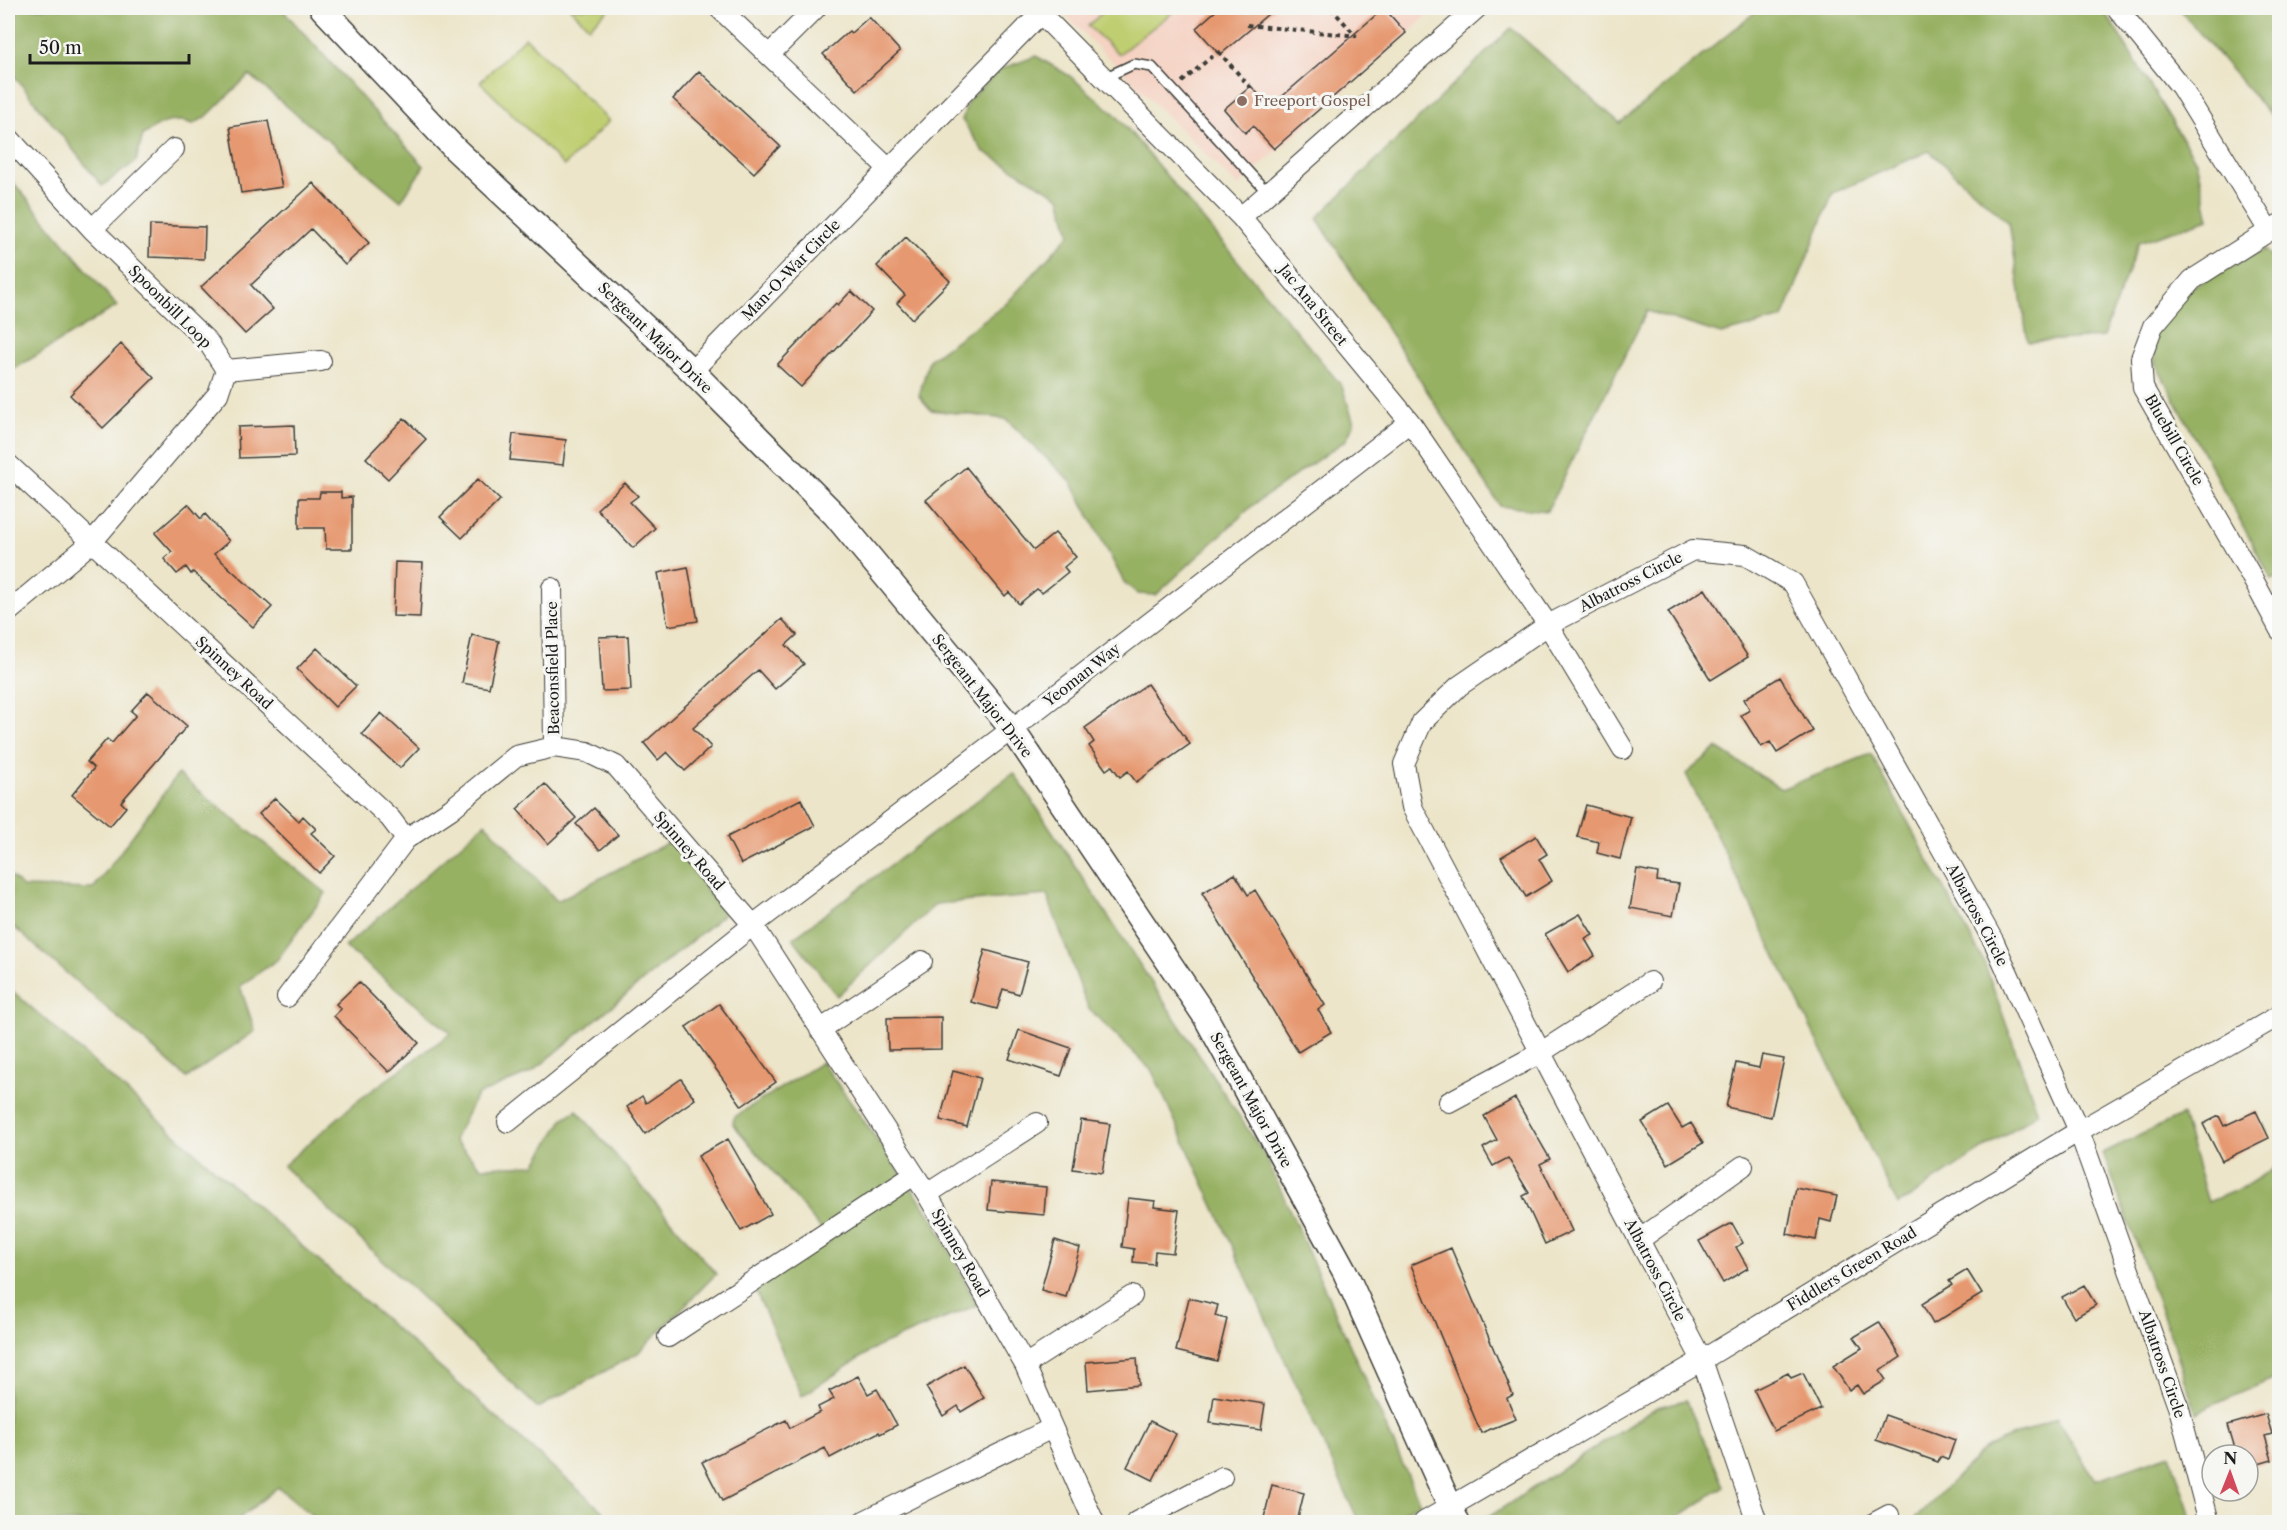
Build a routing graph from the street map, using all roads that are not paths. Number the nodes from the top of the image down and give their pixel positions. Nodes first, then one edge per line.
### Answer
1 (322, 8) edge
2 (719, 8) edge
3 (816, 8) edge
4 (1477, 8) edge
5 (2117, 8) edge
6 (1044, 11) edge
7 (770, 54) junction
8 (1104, 78) junction
9 (8, 137) edge
10 (174, 149) dead end
11 (889, 169) junction
12 (1267, 192) junction
13 (1241, 217) junction
14 (2274, 228) edge
15 (92, 229) junction
16 (321, 362) dead end
17 (226, 370) junction
18 (692, 371) junction
19 (1410, 422) junction
20 (8, 464) edge
21 (92, 542) junction
22 (552, 588) dead end
23 (8, 612) edge
24 (1548, 625) junction
25 (2280, 630) edge
26 (1012, 729) junction
27 (554, 747) junction
28 (1623, 749) dead end
29 (406, 839) junction
30 (753, 925) junction
31 (922, 961) dead end
32 (1650, 982) dead end
33 (287, 997) dead end
34 (2280, 1015) edge
35 (820, 1030) junction
36 (1540, 1053) junction
37 (1449, 1102) dead end
38 (508, 1122) dead end
39 (1037, 1123) dead end
40 (2079, 1131) junction
41 (1743, 1166) dead end
42 (914, 1175) junction
43 (927, 1194) junction
44 (1639, 1240) junction
45 (1132, 1296) dead end
46 (668, 1337) dead end
47 (1702, 1360) junction
48 (1024, 1365) junction
49 (1052, 1428) junction
50 (1222, 1477) dead end
51 (1454, 1514) edge
52 (861, 1522) edge
53 (1094, 1522) edge
54 (1136, 1522) edge
55 (1424, 1522) edge
56 (1757, 1522) edge
57 (2209, 1522) edge

1 - 18 street, Sergeant Major Drive
2 - 7 street
3 - 7 street
4 - 12 street
5 - 14 street
6 - 8 street, Jac Ana Street
6 - 11 street, Man-O-War Circle
7 - 11 street
8 - 12 lane
8 - 13 street, Jac Ana Street
9 - 15 street, Spoonbill Loop
10 - 15 street
11 - 18 street, Man-O-War Circle
12 - 13 street
13 - 19 street, Jac Ana Street
14 - 25 street, Bluebill Circle
15 - 17 street, Spoonbill Loop
16 - 17 street
17 - 21 street
18 - 26 street, Sergeant Major Drive
19 - 24 street, Jac Ana Street
19 - 26 street, Yeoman Way
20 - 21 street, Spinney Road
21 - 23 street
21 - 29 street, Spinney Road
22 - 27 street, Beaconsfield Place
24 - 28 street, Jac Ana Street
24 - 36 street, Albatross Circle
24 - 40 street, Albatross Circle
26 - 30 street, Yeoman Way
26 - 51 street, Sergeant Major Drive
27 - 29 street, Spinney Road
27 - 30 street, Spinney Road
29 - 33 street
30 - 35 street, Spinney Road
30 - 38 street, Yeoman Way
31 - 35 street
32 - 36 street
34 - 40 street, Fiddlers Green Road
35 - 42 street, Spinney Road
36 - 37 street
36 - 44 street, Albatross Circle
39 - 43 street
40 - 47 street, Fiddlers Green Road
40 - 57 street, Albatross Circle
41 - 44 street
42 - 43 street, Spinney Road
42 - 46 street
43 - 48 street, Spinney Road
44 - 47 street, Albatross Circle
45 - 48 street
47 - 51 street, Fiddlers Green Road
47 - 56 street, Albatross Circle
48 - 49 street, Spinney Road
49 - 52 street
49 - 53 street, Spinney Road
50 - 54 street
51 - 55 street, Fiddlers Green Road

